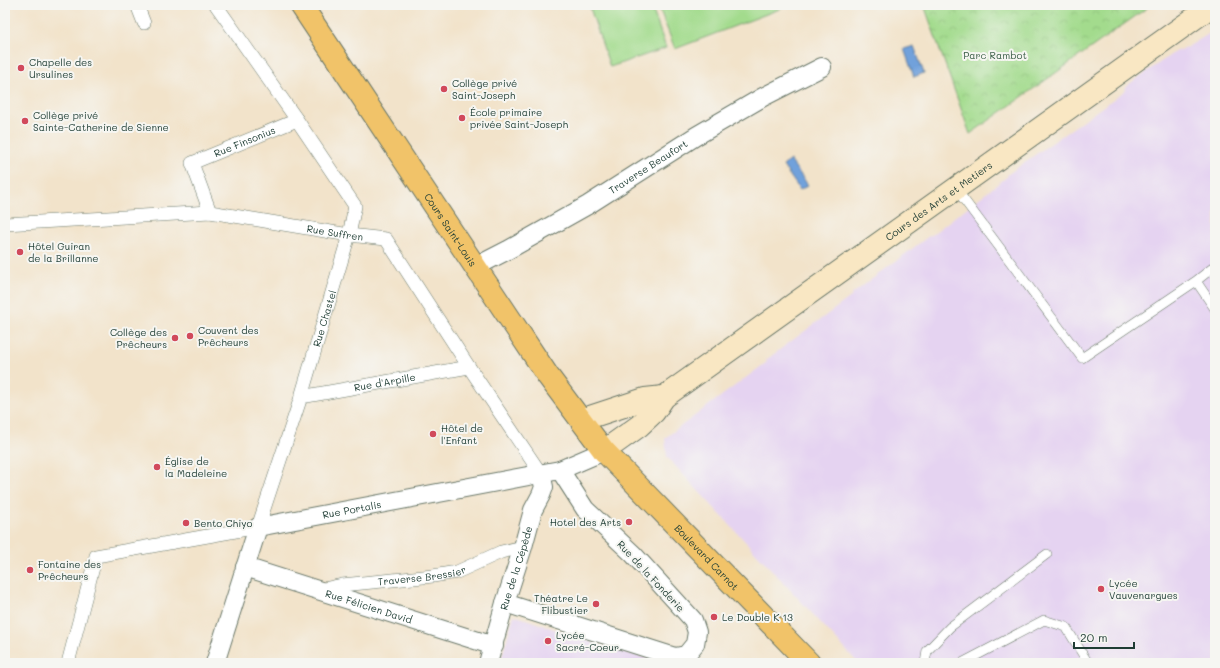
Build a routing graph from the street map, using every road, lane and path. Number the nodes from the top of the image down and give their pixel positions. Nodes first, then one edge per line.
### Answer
1 (137, 5) edge
2 (216, 5) edge
3 (302, 5) edge
4 (1212, 5) edge
5 (144, 23) dead end
6 (822, 67) dead end
7 (297, 120) junction
8 (956, 189) junction
9 (210, 212) junction
10 (5, 224) edge
11 (349, 235) junction
12 (1215, 266) edge
13 (475, 267) junction
14 (1196, 281) junction
15 (1215, 309) edge
16 (469, 367) junction
17 (301, 397) junction
18 (664, 397) junction
19 (581, 420) junction
20 (604, 451) junction
21 (560, 470) junction
22 (541, 474) junction
23 (258, 527) junction
24 (523, 547) junction
25 (1048, 554) dead end
26 (245, 567) junction
27 (318, 590) junction
28 (505, 603) junction
29 (494, 646) junction
30 (68, 663) edge
31 (215, 663) edge
32 (488, 663) edge
33 (808, 663) edge
34 (925, 663) edge
35 (962, 663) edge
36 (1088, 663) edge

1 - 5 street
2 - 7 street, Rue Chastel
3 - 13 main road, Cours Saint-Louis
4 - 8 main road, Cours des Arts et Metiers
6 - 13 street, Traverse Beaufort
7 - 9 street, Rue Finsonius
7 - 11 street, Rue Chastel
8 - 14 lane
8 - 18 main road, Cours des Arts et Metiers
9 - 10 street, Rue Suffren
9 - 11 street, Rue Suffren
11 - 16 street, Rue Suffren
11 - 17 street, Rue Chastel
12 - 14 lane
13 - 19 main road, Cours Saint-Louis
14 - 15 lane
16 - 17 street, Rue d'Arpille
16 - 22 street, Rue Suffren
17 - 23 street, Rue Chastel
18 - 19 main road, Cours des Arts et Metiers
18 - 20 main road, Cours des Arts et Metiers
19 - 20 main road, Cours Saint-Louis
20 - 21 street, Rue Portalis
20 - 33 main road, Boulevard Carnot
21 - 22 street, Rue Portalis
21 - 28 street, Rue de la Fonderie
22 - 23 street, Rue Portalis
22 - 24 street, Rue de la Cépède
23 - 26 street, Rue Chastel
23 - 30 street, Rue Portalis
24 - 27 street, Traverse Bressier
24 - 28 street, Rue de la Cépède
25 - 34 lane
26 - 27 street, Rue Félicien David
26 - 31 street, Rue Chastel
27 - 29 street, Rue Félicien David
28 - 29 street, Rue de la Cépède
29 - 32 street, Rue de la Cépède
35 - 36 lane

